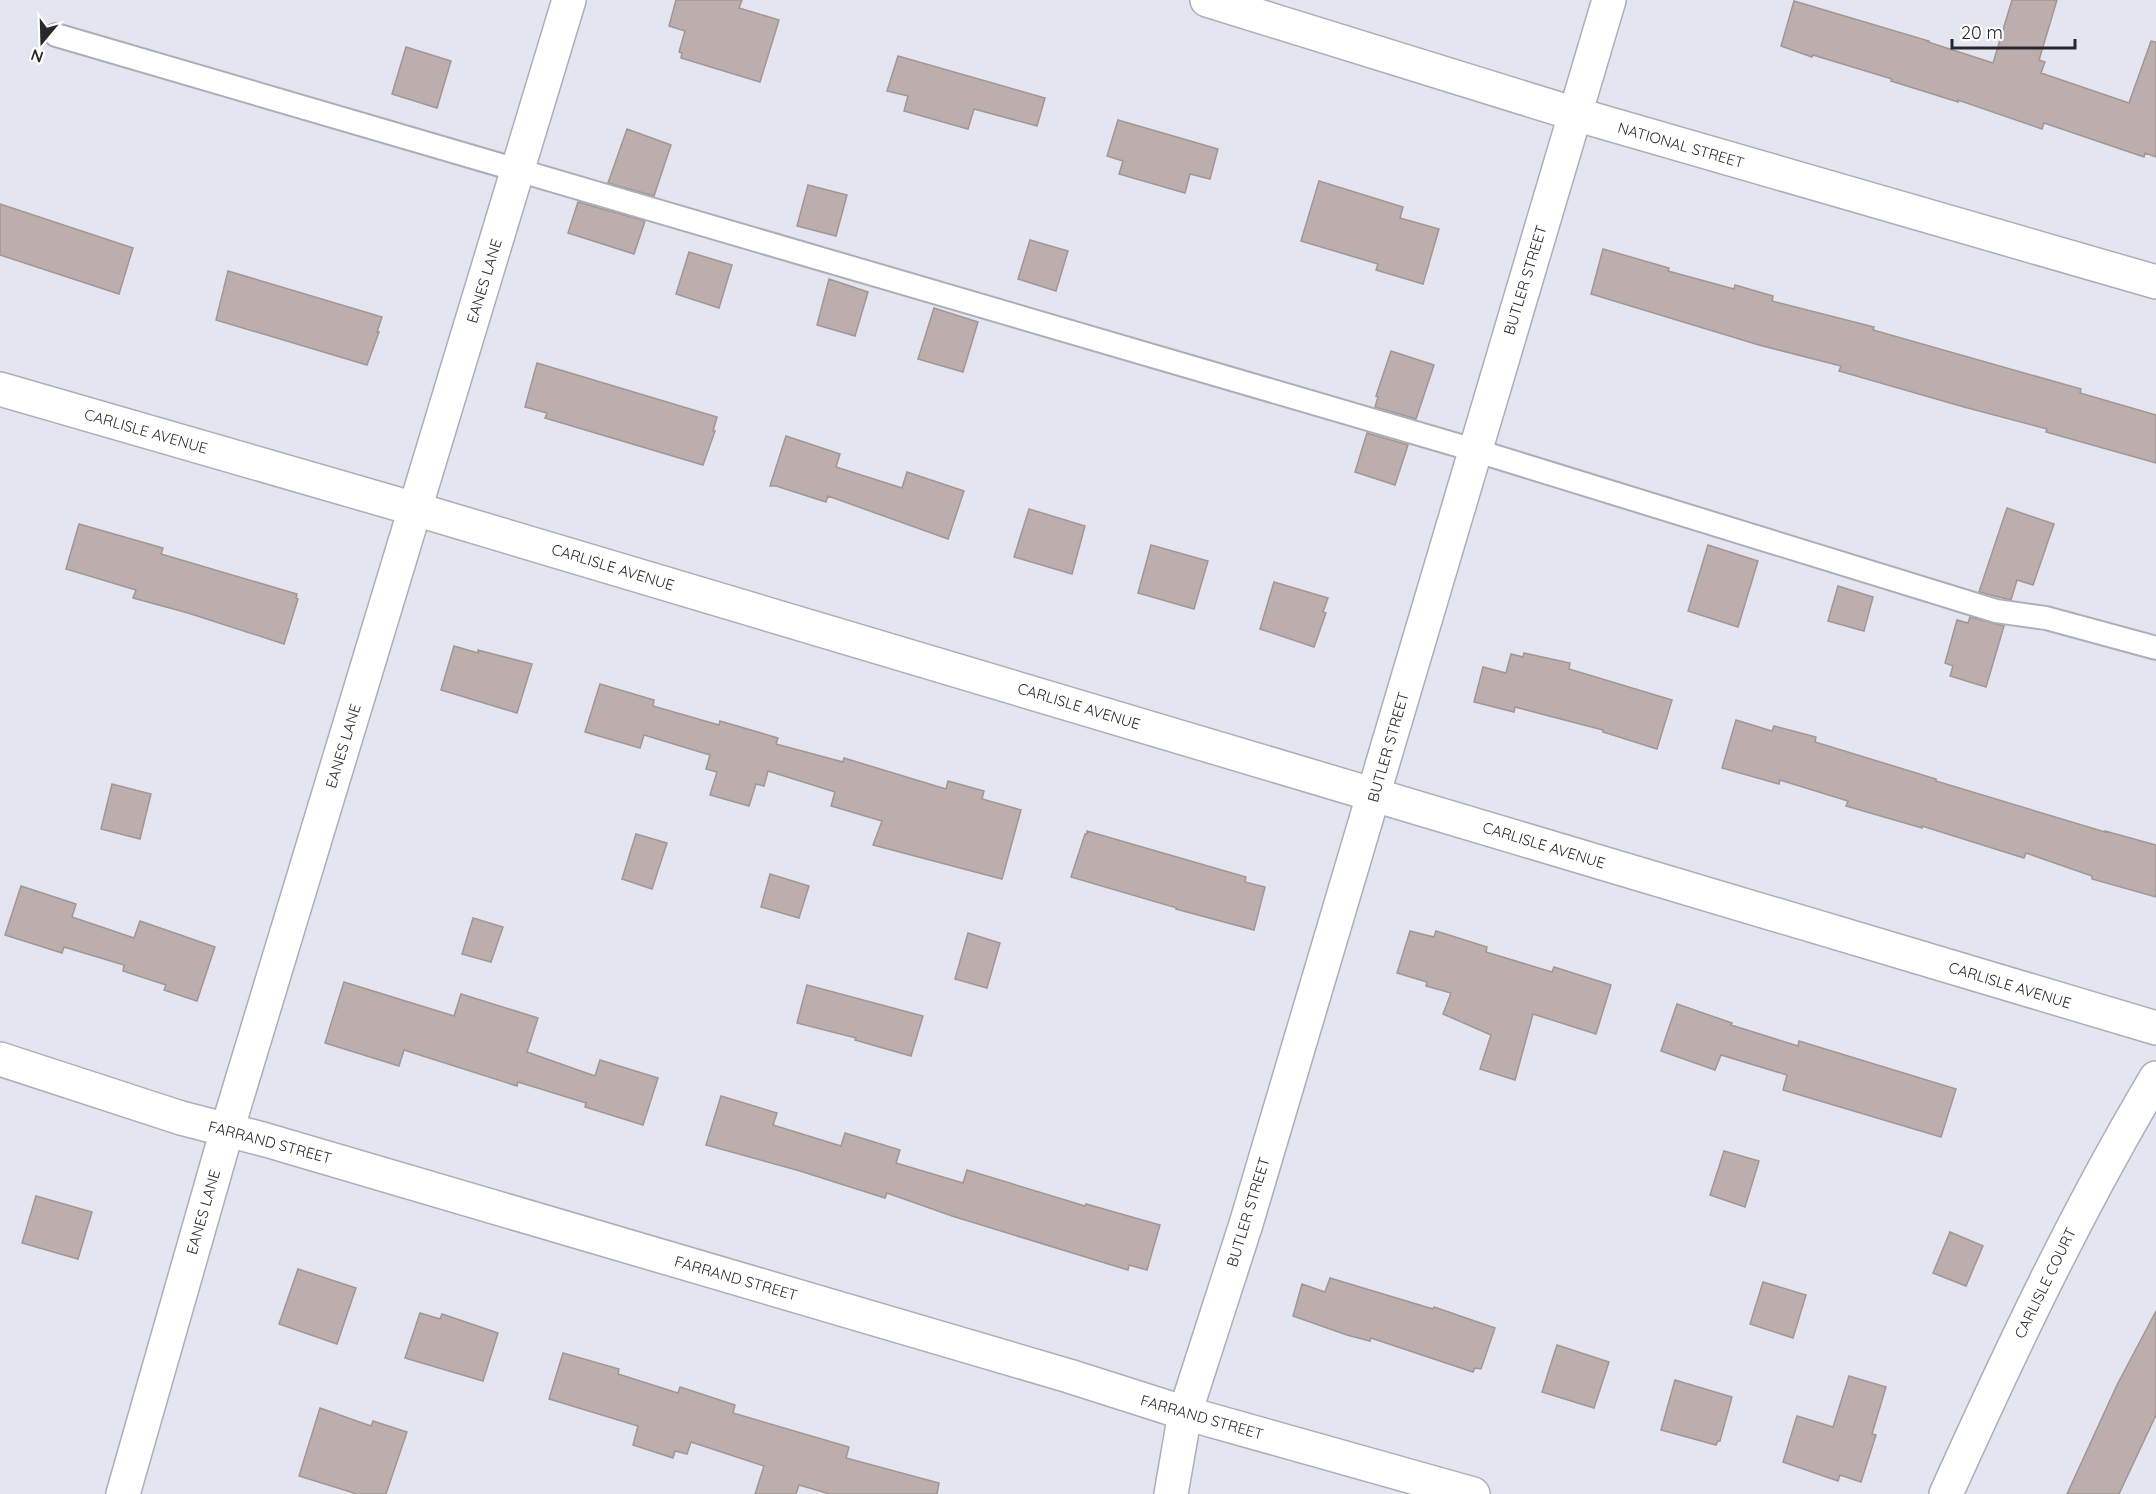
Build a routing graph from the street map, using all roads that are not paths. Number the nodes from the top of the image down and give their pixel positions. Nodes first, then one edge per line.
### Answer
1 (569, 0) edge
2 (1207, 0) edge
3 (1609, 0) edge
4 (56, 35) dead end
5 (1575, 114) junction
6 (517, 171) junction
7 (2156, 282) edge
8 (0, 389) edge
9 (1474, 450) junction
10 (415, 508) junction
11 (2156, 648) edge
12 (1374, 794) junction
13 (2156, 1028) edge
14 (0, 1059) edge
15 (2156, 1078) edge
16 (227, 1130) junction
17 (1185, 1413) junction
18 (123, 1494) edge
19 (1171, 1494) edge
20 (1473, 1494) edge
21 (1946, 1494) edge

1 - 6 street, EANES LANE
2 - 5 street, NATIONAL STREET
3 - 5 street, BUTLER STREET
4 - 6 lane
5 - 7 street, NATIONAL STREET
5 - 9 street, BUTLER STREET
6 - 9 lane
6 - 10 street, EANES LANE
8 - 10 street, CARLISLE AVENUE
9 - 11 lane
9 - 12 street, BUTLER STREET
10 - 12 street, CARLISLE AVENUE
10 - 16 street, EANES LANE
12 - 13 street, CARLISLE AVENUE
12 - 17 street, BUTLER STREET
14 - 16 street, FARRAND STREET
15 - 21 street, CARLISLE COURT
16 - 17 street, FARRAND STREET
16 - 18 street, EANES LANE
17 - 19 street, BUTLER STREET
17 - 20 street, FARRAND STREET

